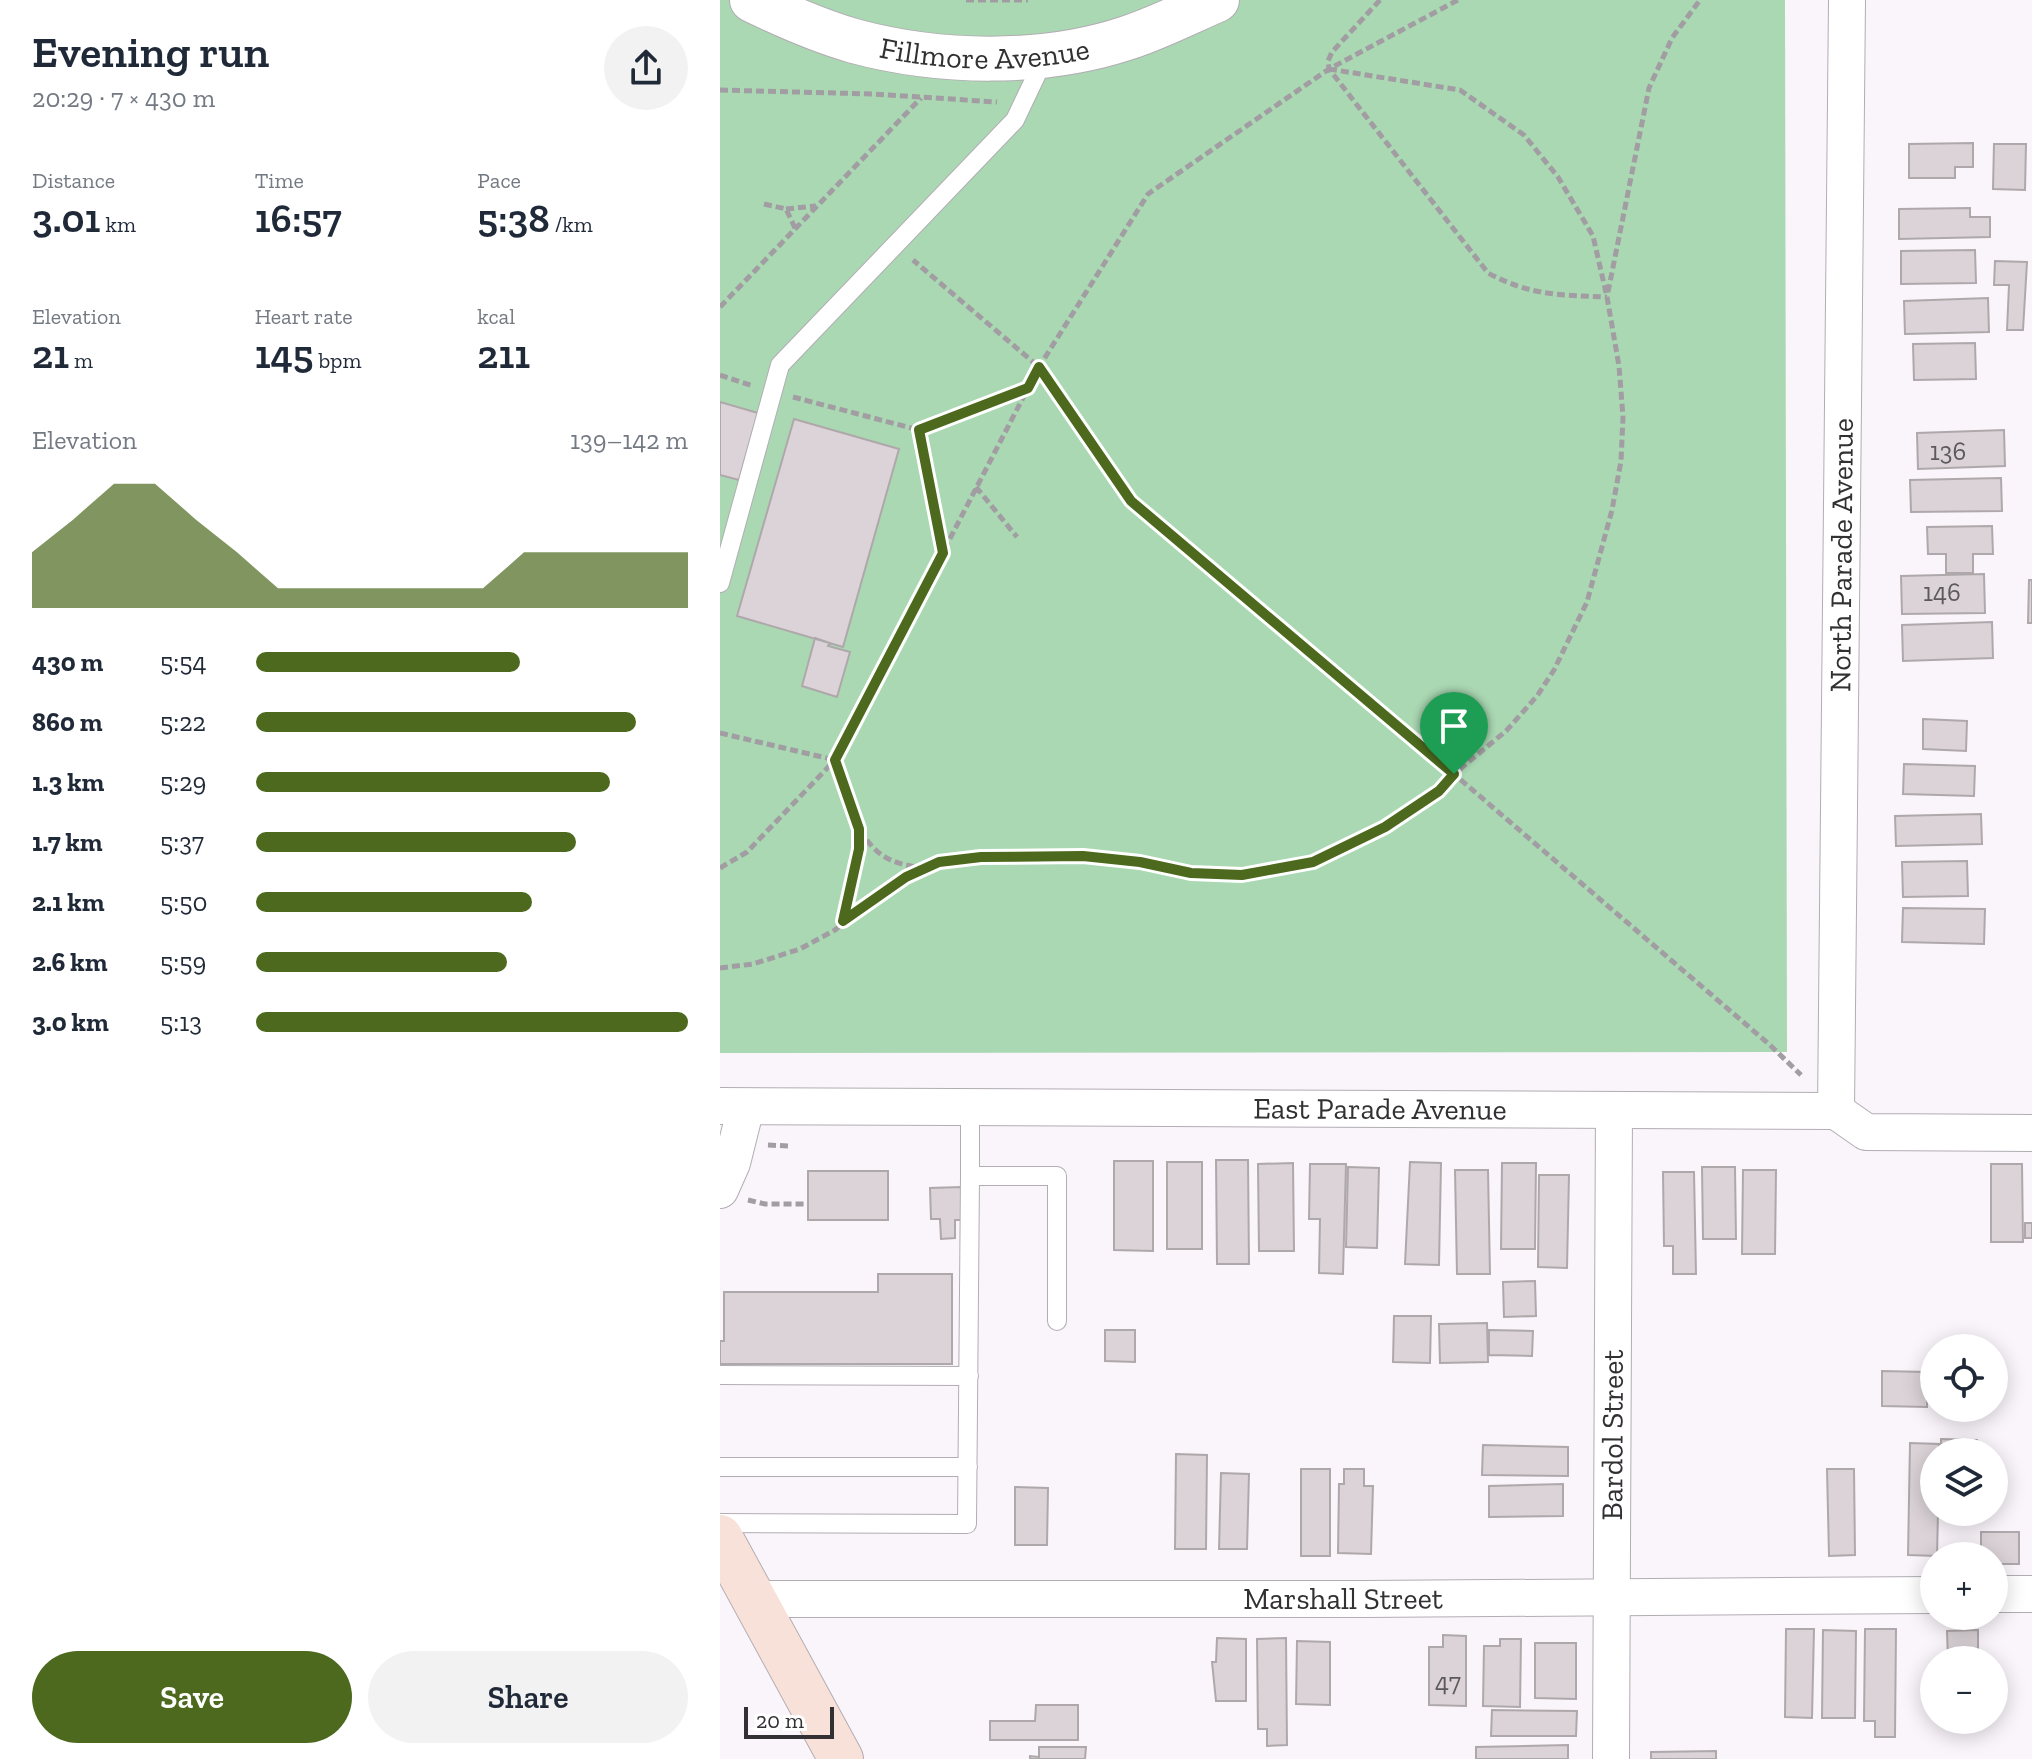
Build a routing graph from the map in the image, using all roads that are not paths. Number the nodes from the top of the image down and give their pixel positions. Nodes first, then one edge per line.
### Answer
1 (752, 0) edge
2 (1217, 0) edge
3 (1847, 0) edge
4 (1046, 54) junction
5 (720, 583) edge
6 (733, 1106) edge
7 (970, 1107) junction
8 (1614, 1110) junction
9 (1836, 1111) junction
10 (2032, 1133) edge
11 (970, 1176) junction
12 (729, 1194) edge
13 (1057, 1321) dead end
14 (720, 1375) edge
15 (969, 1376) junction
16 (720, 1467) edge
17 (968, 1467) junction
18 (720, 1523) edge
19 (720, 1537) edge
20 (2008, 1594) edge
21 (2032, 1594) edge
22 (1920, 1595) edge
23 (1611, 1597) junction
24 (753, 1599) junction
25 (841, 1759) edge
26 (1611, 1759) edge

1 - 4 street, Fillmore Avenue
2 - 4 street, Fillmore Avenue
3 - 9 street, North Parade Avenue
4 - 5 lane
6 - 7 street, East Parade Avenue
6 - 12 street
7 - 8 street, East Parade Avenue
7 - 11 lane
8 - 9 street, East Parade Avenue
8 - 23 street, Bardol Street
9 - 10 street
11 - 13 lane
11 - 15 lane
14 - 15 lane
15 - 17 lane
16 - 17 lane
17 - 18 lane
19 - 24 main road
20 - 21 street
22 - 23 street, Marshall Street
23 - 24 street, Marshall Street
23 - 26 street, Bardol Street
24 - 25 main road

